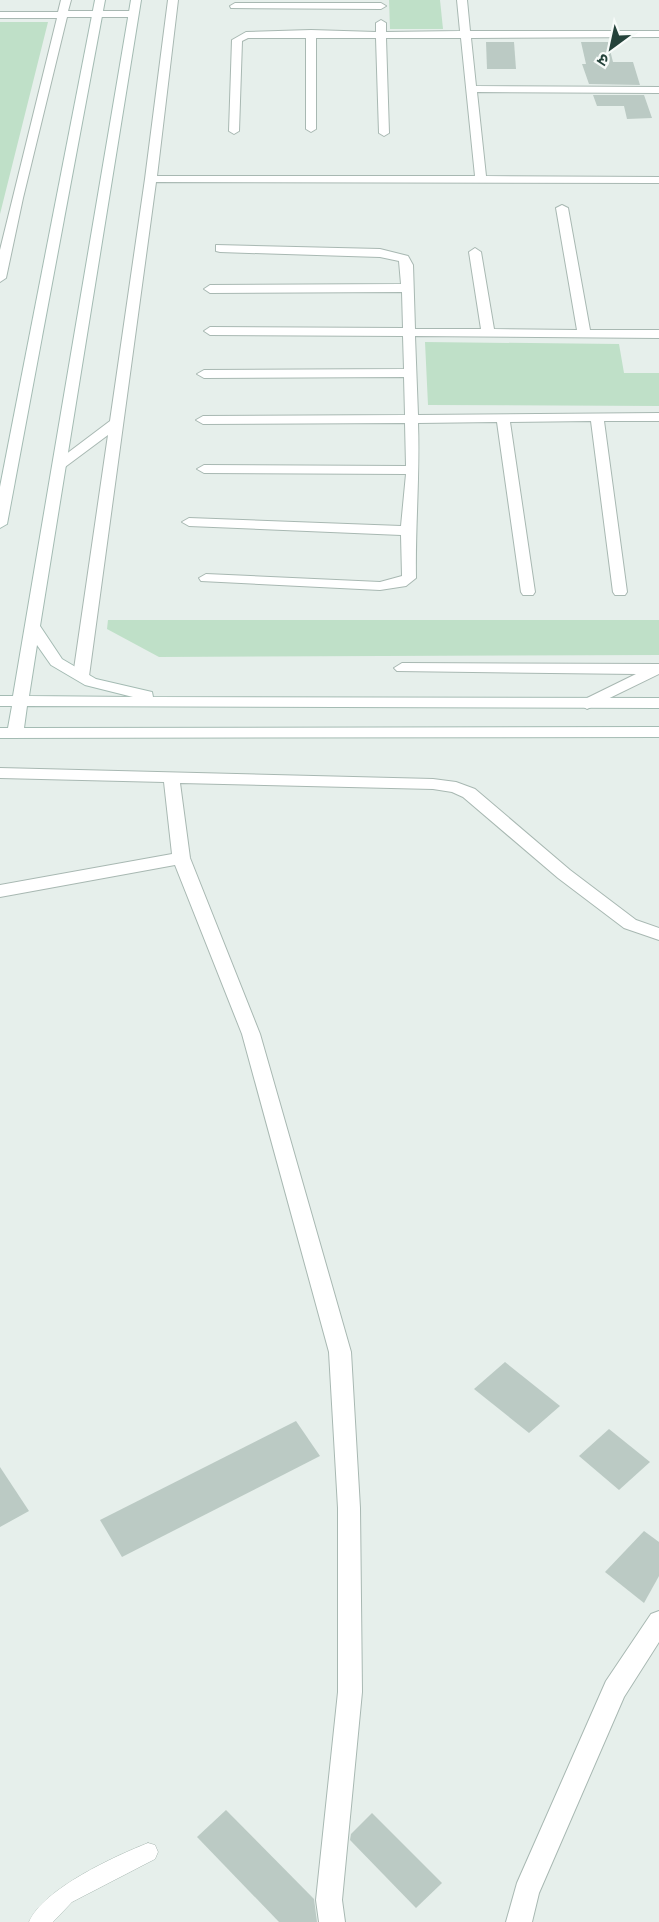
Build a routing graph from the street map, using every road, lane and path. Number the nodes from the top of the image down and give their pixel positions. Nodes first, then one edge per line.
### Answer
1 (66, 0) edge
2 (100, 0) edge
3 (136, 0) edge
4 (173, 0) edge
5 (462, 0) edge
6 (381, 3) edge
7 (235, 6) dead end
8 (62, 14) junction
9 (97, 14) junction
10 (133, 14) junction
11 (0, 15) edge
12 (311, 33) junction
13 (381, 33) junction
14 (466, 33) junction
15 (659, 34) edge
16 (472, 89) junction
17 (659, 90) edge
18 (311, 129) dead end
19 (234, 131) dead end
20 (384, 133) dead end
21 (151, 180) junction
22 (482, 180) junction
23 (659, 180) edge
24 (562, 208) dead end
25 (220, 248) dead end
26 (475, 252) dead end
27 (0, 278) edge
28 (406, 288) junction
29 (210, 289) dead end
30 (210, 331) dead end
31 (408, 332) junction
32 (488, 333) junction
33 (584, 333) junction
34 (659, 334) edge
35 (409, 373) junction
36 (204, 374) dead end
37 (597, 417) junction
38 (659, 417) edge
39 (410, 418) junction
40 (503, 418) junction
41 (203, 420) dead end
42 (116, 423) junction
43 (60, 464) junction
44 (204, 469) dead end
45 (413, 470) junction
46 (0, 520) edge
47 (189, 522) dead end
48 (408, 531) junction
49 (206, 578) dead end
50 (528, 592) dead end
51 (620, 592) dead end
52 (33, 626) junction
53 (402, 668) dead end
54 (658, 669) edge
55 (81, 676) junction
56 (0, 701) edge
57 (20, 702) junction
58 (170, 702) junction
59 (659, 703) edge
60 (586, 704) junction
61 (659, 732) edge
62 (7, 733) edge
63 (0, 773) edge
64 (171, 776) junction
65 (181, 858) junction
66 (0, 891) edge
67 (659, 934) edge
68 (659, 1622) edge
69 (148, 1852) dead end
70 (39, 1922) edge
71 (332, 1922) edge
72 (519, 1922) edge

1 - 8 street
2 - 9 street
3 - 10 street
4 - 21 street
5 - 14 street
6 - 7 street
6 - 13 street
8 - 9 street
8 - 11 street
8 - 27 street
9 - 10 street
9 - 46 street
10 - 43 street
12 - 13 street
12 - 18 street
12 - 19 street
13 - 14 street
13 - 20 street
14 - 15 street
14 - 16 street
16 - 17 street
16 - 22 street
21 - 22 street
21 - 42 street
22 - 23 street
24 - 33 street
25 - 28 street
26 - 32 street
28 - 29 street
28 - 31 street
30 - 31 street
31 - 32 street
31 - 35 street
32 - 33 street
33 - 34 street
35 - 36 street
35 - 39 street
37 - 38 street
37 - 40 street
37 - 51 street
39 - 40 street
39 - 41 street
39 - 45 street
40 - 50 street
42 - 43 street
42 - 55 street
43 - 52 street
44 - 45 street
45 - 48 street
47 - 48 street
48 - 49 street
52 - 55 street
52 - 57 street
53 - 54 street
54 - 60 street
55 - 58 street
56 - 57 street
57 - 58 street
57 - 62 street
58 - 60 street
59 - 60 street
61 - 62 street
63 - 64 street
64 - 65 street
64 - 67 street
65 - 66 street
65 - 71 street
68 - 72 street
69 - 70 lane

